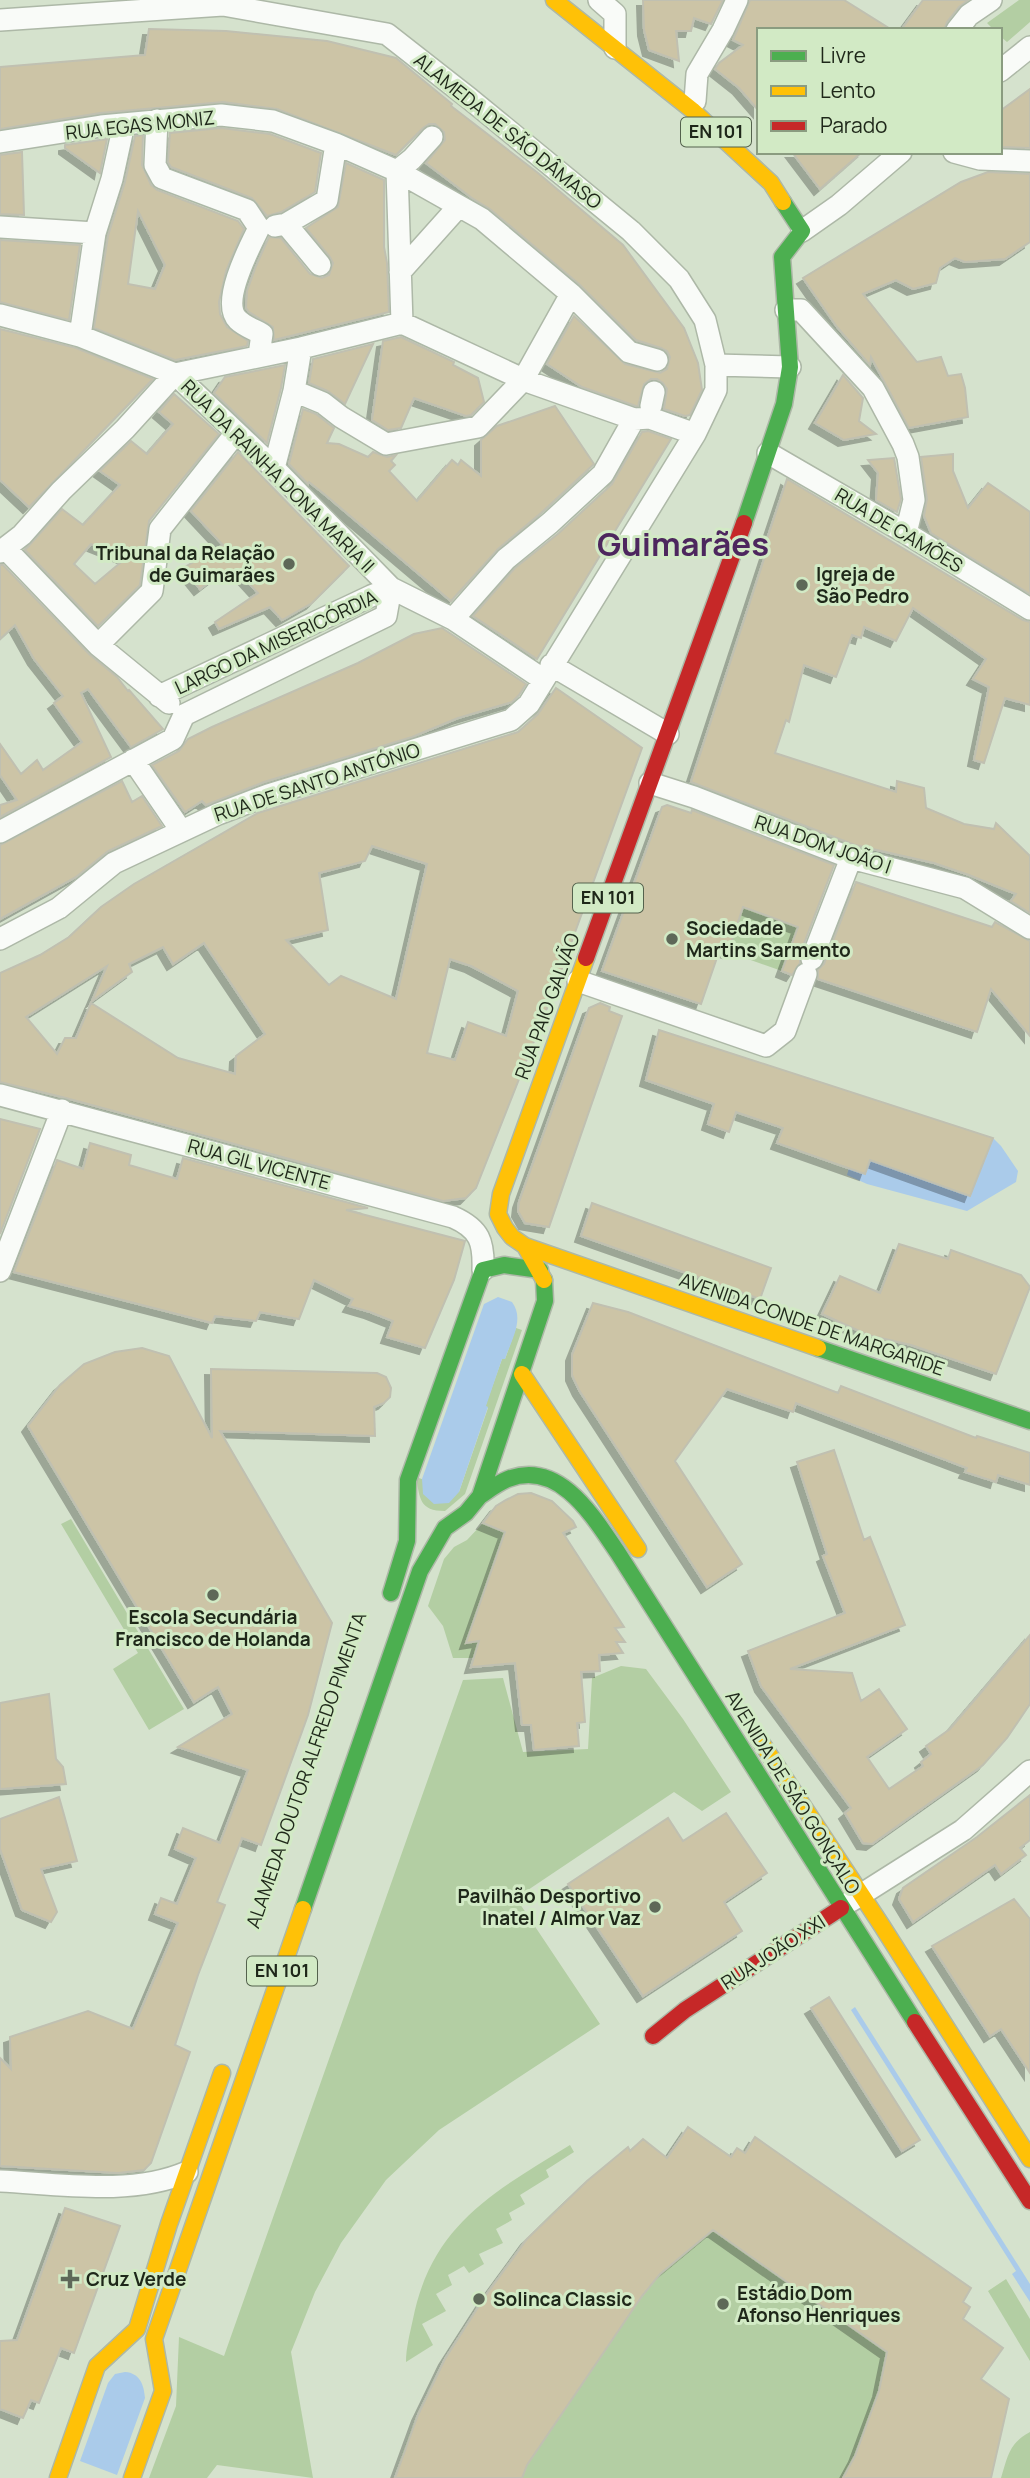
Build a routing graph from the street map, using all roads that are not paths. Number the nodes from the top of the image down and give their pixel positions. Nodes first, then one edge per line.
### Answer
1 (554, 0) edge
2 (598, 0) edge
3 (737, 0) edge
4 (991, 0) edge
5 (222, 3) edge
6 (0, 20) edge
7 (959, 28) edge
8 (1030, 47) edge
9 (615, 48) junction
10 (1002, 69) edge
11 (695, 101) dead end
12 (157, 120) junction
13 (124, 124) junction
14 (432, 137) dead end
15 (0, 142) edge
16 (336, 145) junction
17 (899, 154) edge
18 (961, 154) edge
19 (1030, 161) edge
20 (397, 171) junction
21 (459, 206) junction
22 (286, 225) junction
23 (0, 227) edge
24 (259, 228) junction
25 (802, 231) junction
26 (95, 233) junction
27 (320, 265) dead end
28 (400, 272) junction
29 (570, 294) junction
30 (786, 310) junction
31 (0, 315) edge
32 (402, 323) junction
33 (80, 336) junction
34 (301, 348) junction
35 (258, 355) junction
36 (716, 365) junction
37 (790, 367) junction
38 (175, 374) junction
39 (523, 380) junction
40 (294, 391) junction
41 (651, 392) junction
42 (236, 433) junction
43 (695, 434) junction
44 (768, 453) junction
45 (274, 468) junction
46 (906, 533) junction
47 (9, 545) edge
48 (391, 588) junction
49 (1030, 609) edge
50 (453, 619) junction
51 (98, 645) junction
52 (544, 671) junction
53 (159, 696) junction
54 (184, 715) junction
55 (668, 733) junction
56 (133, 760) junction
57 (650, 783) junction
58 (176, 823) dead end
59 (0, 832) edge
60 (851, 858) junction
61 (1030, 928) edge
62 (0, 939) edge
63 (578, 981) junction
64 (0, 1095) edge
65 (62, 1110) junction
66 (525, 1246) junction
67 (580, 1266) junction
68 (483, 1270) junction
69 (540, 1270) junction
70 (0, 1271) edge
71 (522, 1374) junction
72 (1030, 1420) edge
73 (480, 1496) junction
74 (408, 1506) junction
75 (445, 1528) junction
76 (649, 1566) dead end
77 (385, 1609) dead end
78 (751, 1728) dead end
79 (1030, 1771) edge
80 (861, 1895) junction
81 (841, 1908) junction
82 (653, 2036) dead end
83 (227, 2060) dead end
84 (1030, 2159) edge
85 (187, 2172) junction
86 (0, 2181) edge
87 (128, 2186) junction
88 (1030, 2201) edge
89 (169, 2224) junction
90 (110, 2354) junction
91 (160, 2374) junction
92 (58, 2478) edge
93 (132, 2478) edge

1 - 9 main road, EN 101
2 - 9 street
3 - 11 street
4 - 7 street
5 - 6 street, ALAMEDA DE SÃO DÂMASO
5 - 36 street, ALAMEDA DE SÃO DÂMASO
8 - 10 street
9 - 25 main road, EN 101
12 - 13 street, RUA EGAS MONIZ
12 - 16 street, RUA EGAS MONIZ
12 - 24 street
13 - 15 street, RUA EGAS MONIZ
13 - 26 street
14 - 20 street
16 - 20 street, RUA EGAS MONIZ
16 - 22 street
17 - 25 street
18 - 19 street
20 - 21 street, RUA EGAS MONIZ
20 - 28 street
21 - 28 street
21 - 29 street, RUA EGAS MONIZ
22 - 24 street
22 - 27 street
23 - 26 street
24 - 35 street
25 - 30 main road, EN 101
26 - 33 street
28 - 32 street
29 - 39 street
29 - 41 street, RUA EGAS MONIZ
30 - 37 main road, EN 101
30 - 46 street
31 - 33 street, RUA DA RAINHA DONA MARIA II
32 - 34 street
32 - 39 street
33 - 38 street, RUA DA RAINHA DONA MARIA II
34 - 35 street
34 - 40 street
35 - 38 street
36 - 37 street
36 - 43 street, RUA DE SANTO ANTÓNIO
37 - 44 main road, EN 101
38 - 42 street, RUA DA RAINHA DONA MARIA II
38 - 47 street
39 - 40 street
39 - 41 street
40 - 45 street
41 - 43 street
41 - 50 street
42 - 45 street, RUA DA RAINHA DONA MARIA II
42 - 51 street
43 - 52 street, RUA DE SANTO ANTÓNIO
44 - 46 street, RUA DE CAMÕES
44 - 55 main road, EN 101
45 - 48 street, RUA DA RAINHA DONA MARIA II
46 - 49 street, RUA DE CAMÕES
47 - 51 street
48 - 50 street, RUA DA RAINHA DONA MARIA II
48 - 53 street, LARGO DA MISERICÓRDIA
48 - 54 street, LARGO DA MISERICÓRDIA
50 - 52 street, RUA DA RAINHA DONA MARIA II
51 - 53 street
52 - 55 street, RUA DA RAINHA DONA MARIA II
52 - 62 street, RUA DE SANTO ANTÓNIO
53 - 54 street
54 - 56 street
55 - 57 main road, RUA PAIO GALVÃO / EN 101
56 - 58 street
56 - 59 street
57 - 60 street, RUA DOM JOÃO I
57 - 63 main road, RUA PAIO GALVÃO / EN 101
60 - 61 street, RUA DOM JOÃO I
60 - 63 street
63 - 66 main road, RUA PAIO GALVÃO / EN 101
64 - 65 street, RUA GIL VICENTE
65 - 68 street, RUA GIL VICENTE
65 - 70 street
66 - 67 main road, AVENIDA CONDE DE MARGARIDE
66 - 69 main road, EN 101
67 - 69 main road, AVENIDA CONDE DE MARGARIDE
67 - 72 main road, AVENIDA CONDE DE MARGARIDE
68 - 69 main road
68 - 74 main road, ALAMEDA DOUTOR ALFREDO PIMENTA
69 - 71 main road, EN 101
71 - 73 main road, EN 101
71 - 76 main road
73 - 75 main road, EN 101
73 - 81 main road, AVENIDA DE SÃO GONÇALO
74 - 75 main road
74 - 77 main road, ALAMEDA DOUTOR ALFREDO PIMENTA
75 - 91 main road, EN 101
78 - 80 main road, AVENIDA DE SÃO GONÇALO
79 - 80 street, RUA JOÃO XXI
80 - 81 street, RUA JOÃO XXI
80 - 84 main road, AVENIDA DE SÃO GONÇALO
81 - 82 main road, RUA JOÃO XXI
81 - 88 main road, AVENIDA DE SÃO GONÇALO
83 - 85 main road
85 - 87 street
85 - 89 main road
86 - 87 street
87 - 89 street
89 - 90 main road
90 - 91 main road
90 - 92 main road
91 - 93 main road, EN 101

